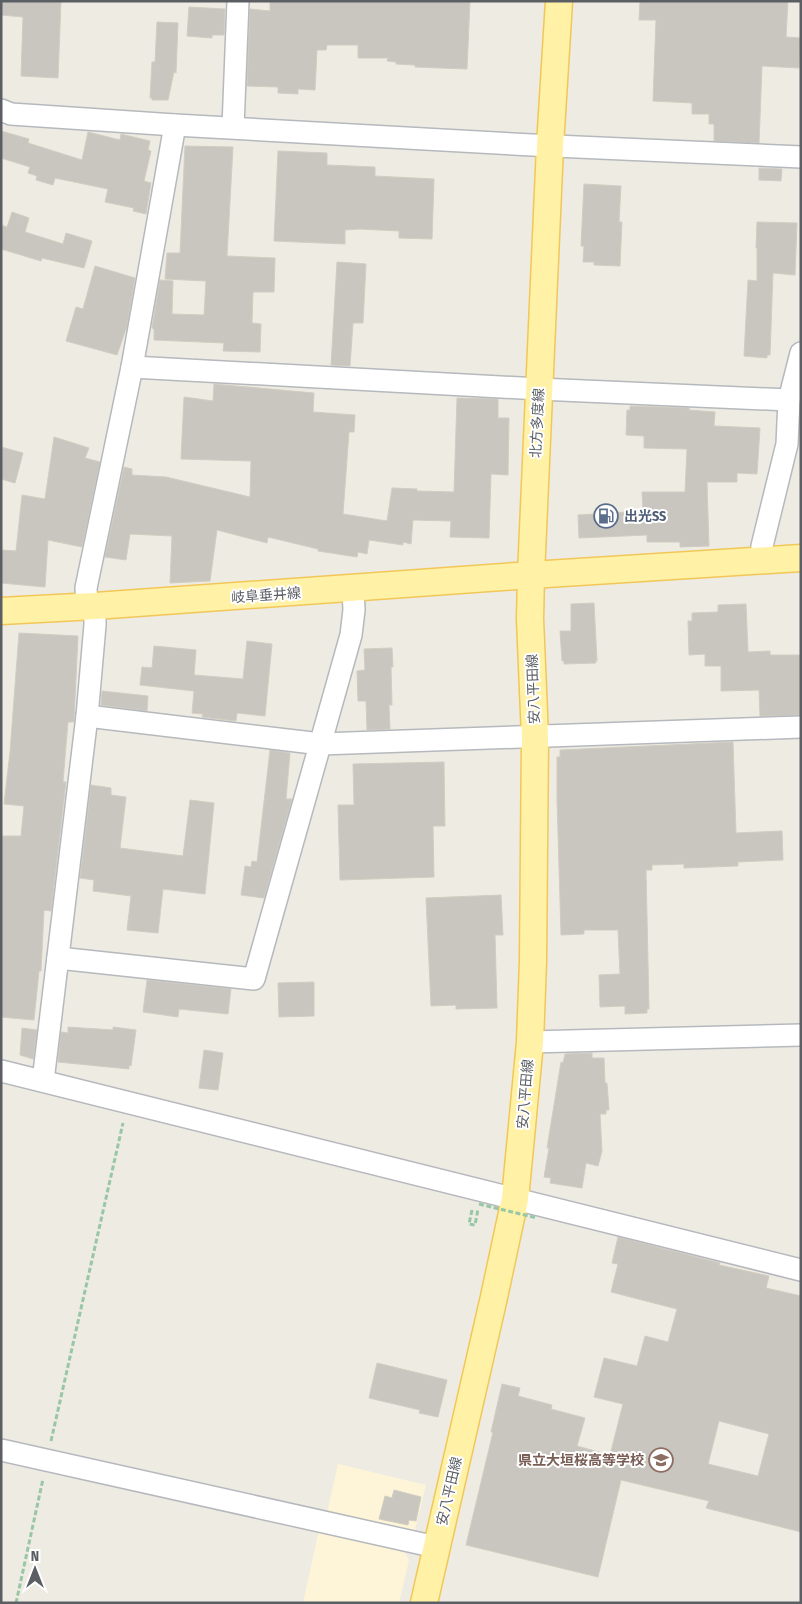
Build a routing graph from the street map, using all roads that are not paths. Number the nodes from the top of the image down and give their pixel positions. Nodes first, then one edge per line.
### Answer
1 (238, 1) edge
2 (559, 1) edge
3 (1, 110) edge
4 (175, 125) junction
5 (233, 127) junction
6 (550, 146) junction
7 (801, 157) edge
8 (801, 353) edge
9 (132, 367) junction
10 (539, 389) junction
11 (789, 400) junction
12 (801, 558) edge
13 (761, 561) junction
14 (531, 575) junction
15 (354, 589) junction
16 (91, 606) junction
17 (1, 611) edge
18 (87, 716) junction
19 (801, 726) edge
20 (535, 737) junction
21 (321, 744) junction
22 (58, 958) junction
23 (801, 1035) edge
24 (530, 1042) junction
25 (1, 1071) edge
26 (43, 1081) junction
27 (515, 1199) junction
28 (801, 1270) edge
29 (1, 1450) edge
30 (436, 1548) junction
31 (424, 1603) edge

1 - 5 street
2 - 6 main road, 北方多度線
3 - 4 street
4 - 5 street
4 - 9 street
5 - 6 street
6 - 7 street
6 - 10 main road, 北方多度線
8 - 11 street
9 - 10 street
9 - 16 street
10 - 11 street
10 - 14 main road, 北方多度線
11 - 13 street
12 - 13 main road
13 - 14 main road
14 - 15 main road, 岐阜垂井線
14 - 20 main road, 安八平田線
15 - 16 main road, 岐阜垂井線
15 - 21 street
16 - 17 main road, 岐阜垂井線
16 - 18 street
18 - 21 street
18 - 22 street
19 - 20 street
20 - 21 street
20 - 24 main road, 安八平田線
21 - 22 street
22 - 26 street
23 - 24 street
24 - 27 main road, 安八平田線
25 - 26 street
26 - 27 street
27 - 28 street
27 - 30 main road, 安八平田線
29 - 30 street
30 - 31 main road, 安八平田線

